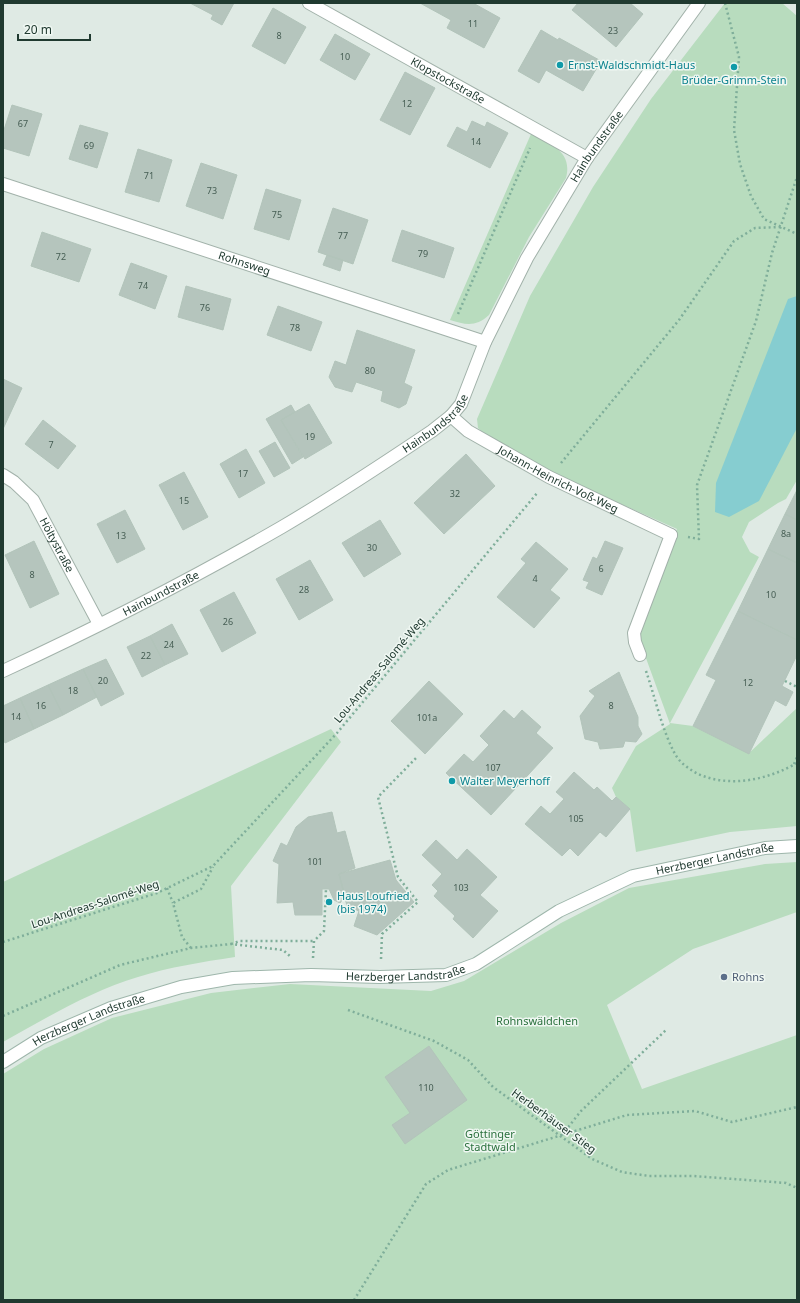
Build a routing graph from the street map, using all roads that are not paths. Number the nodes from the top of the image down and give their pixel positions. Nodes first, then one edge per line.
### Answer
1 (309, 3) edge
2 (699, 3) edge
3 (587, 158) junction
4 (3, 184) edge
5 (485, 342) junction
6 (451, 416) junction
7 (3, 476) edge
8 (99, 624) junction
9 (640, 655) road end
10 (3, 671) edge
11 (797, 846) edge
12 (3, 1062) edge

1 - 3 street, Klopstockstraße
2 - 3 street, Hainbundstraße
3 - 5 street, Hainbundstraße
4 - 5 street, Rohnsweg
5 - 6 street, Hainbundstraße
6 - 8 street, Hainbundstraße
6 - 9 street, Johann-Heinrich-Voß-Weg
7 - 8 street, Höltystraße
8 - 10 street, Hainbundstraße
11 - 12 street, Herzberger Landstraße

